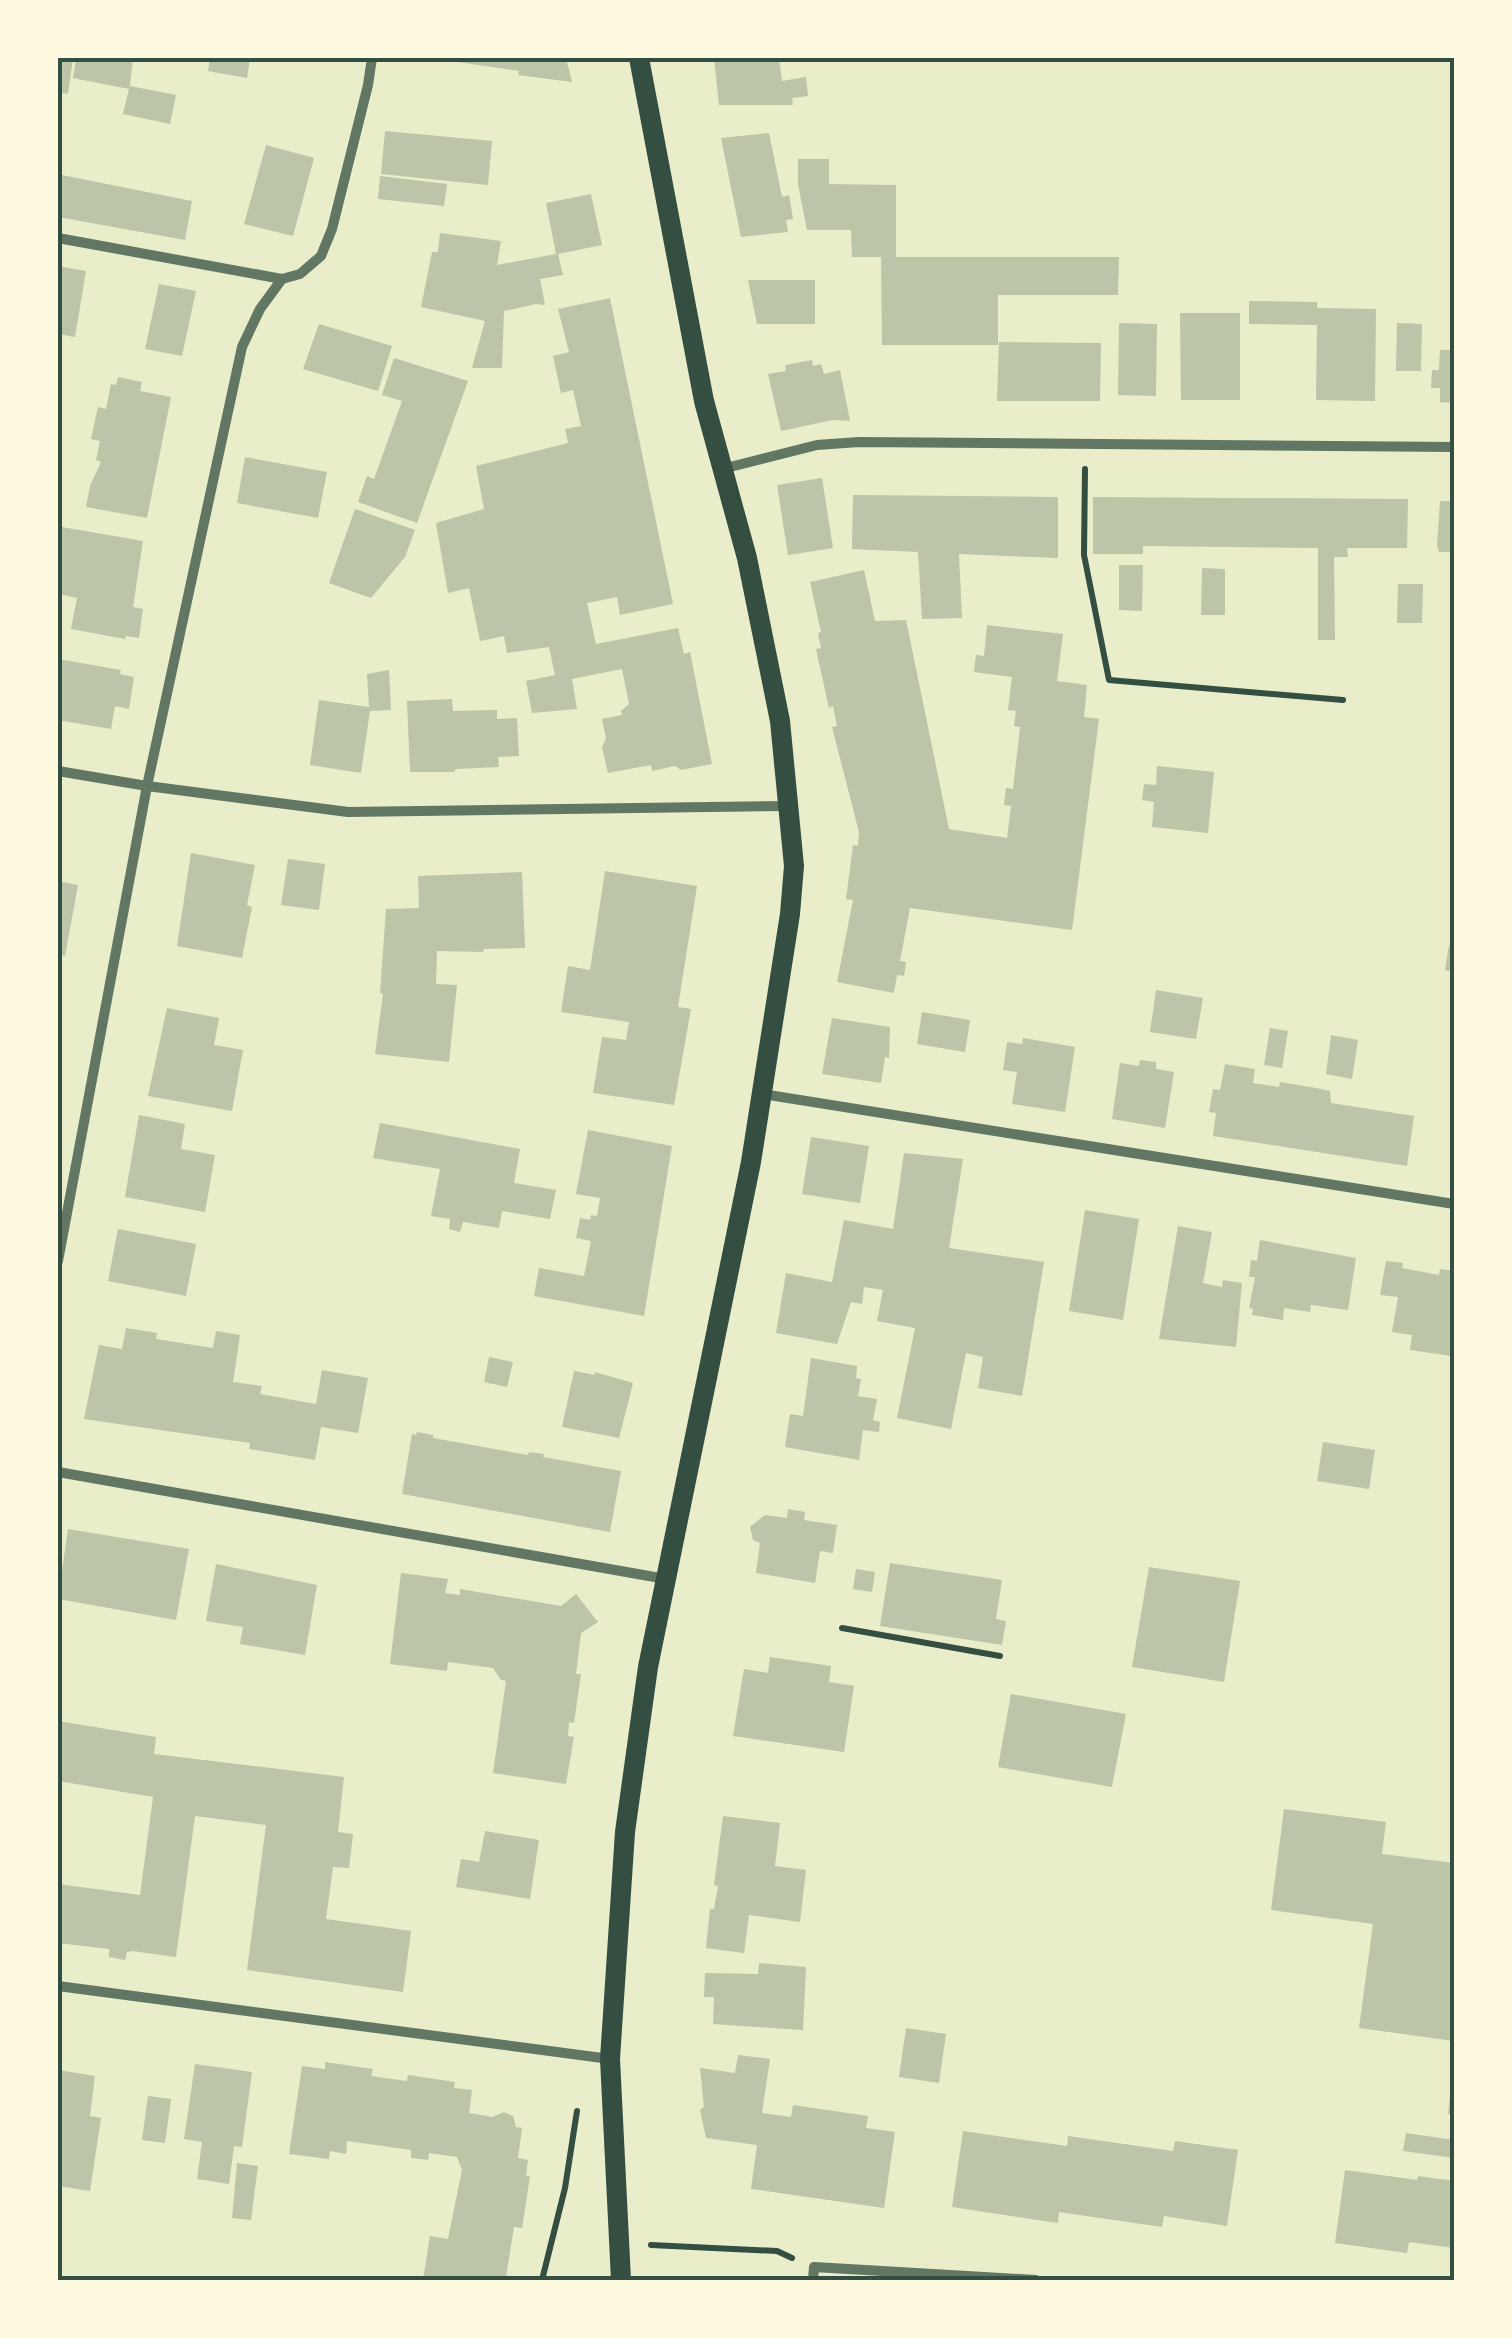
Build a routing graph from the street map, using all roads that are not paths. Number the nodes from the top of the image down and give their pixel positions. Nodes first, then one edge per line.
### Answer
1 (372, 58) edge
2 (639, 58) edge
3 (58, 238) edge
4 (282, 280) junction
5 (1454, 447) edge
6 (722, 469) junction
7 (58, 771) edge
8 (147, 786) junction
9 (790, 806) junction
10 (762, 1094) junction
11 (1454, 1204) edge
12 (58, 1261) edge
13 (58, 1472) edge
14 (667, 1579) junction
15 (58, 1986) edge
16 (610, 2060) junction
17 (622, 2280) edge
18 (813, 2280) edge
19 (1036, 2280) edge

1 - 4 street
2 - 6 main road
3 - 4 street
4 - 8 street
5 - 6 street
6 - 9 main road
7 - 8 street
8 - 9 street
8 - 12 street
9 - 10 main road
10 - 11 street
10 - 14 main road
13 - 14 street
14 - 16 main road
15 - 16 street
16 - 17 main road
18 - 19 street

